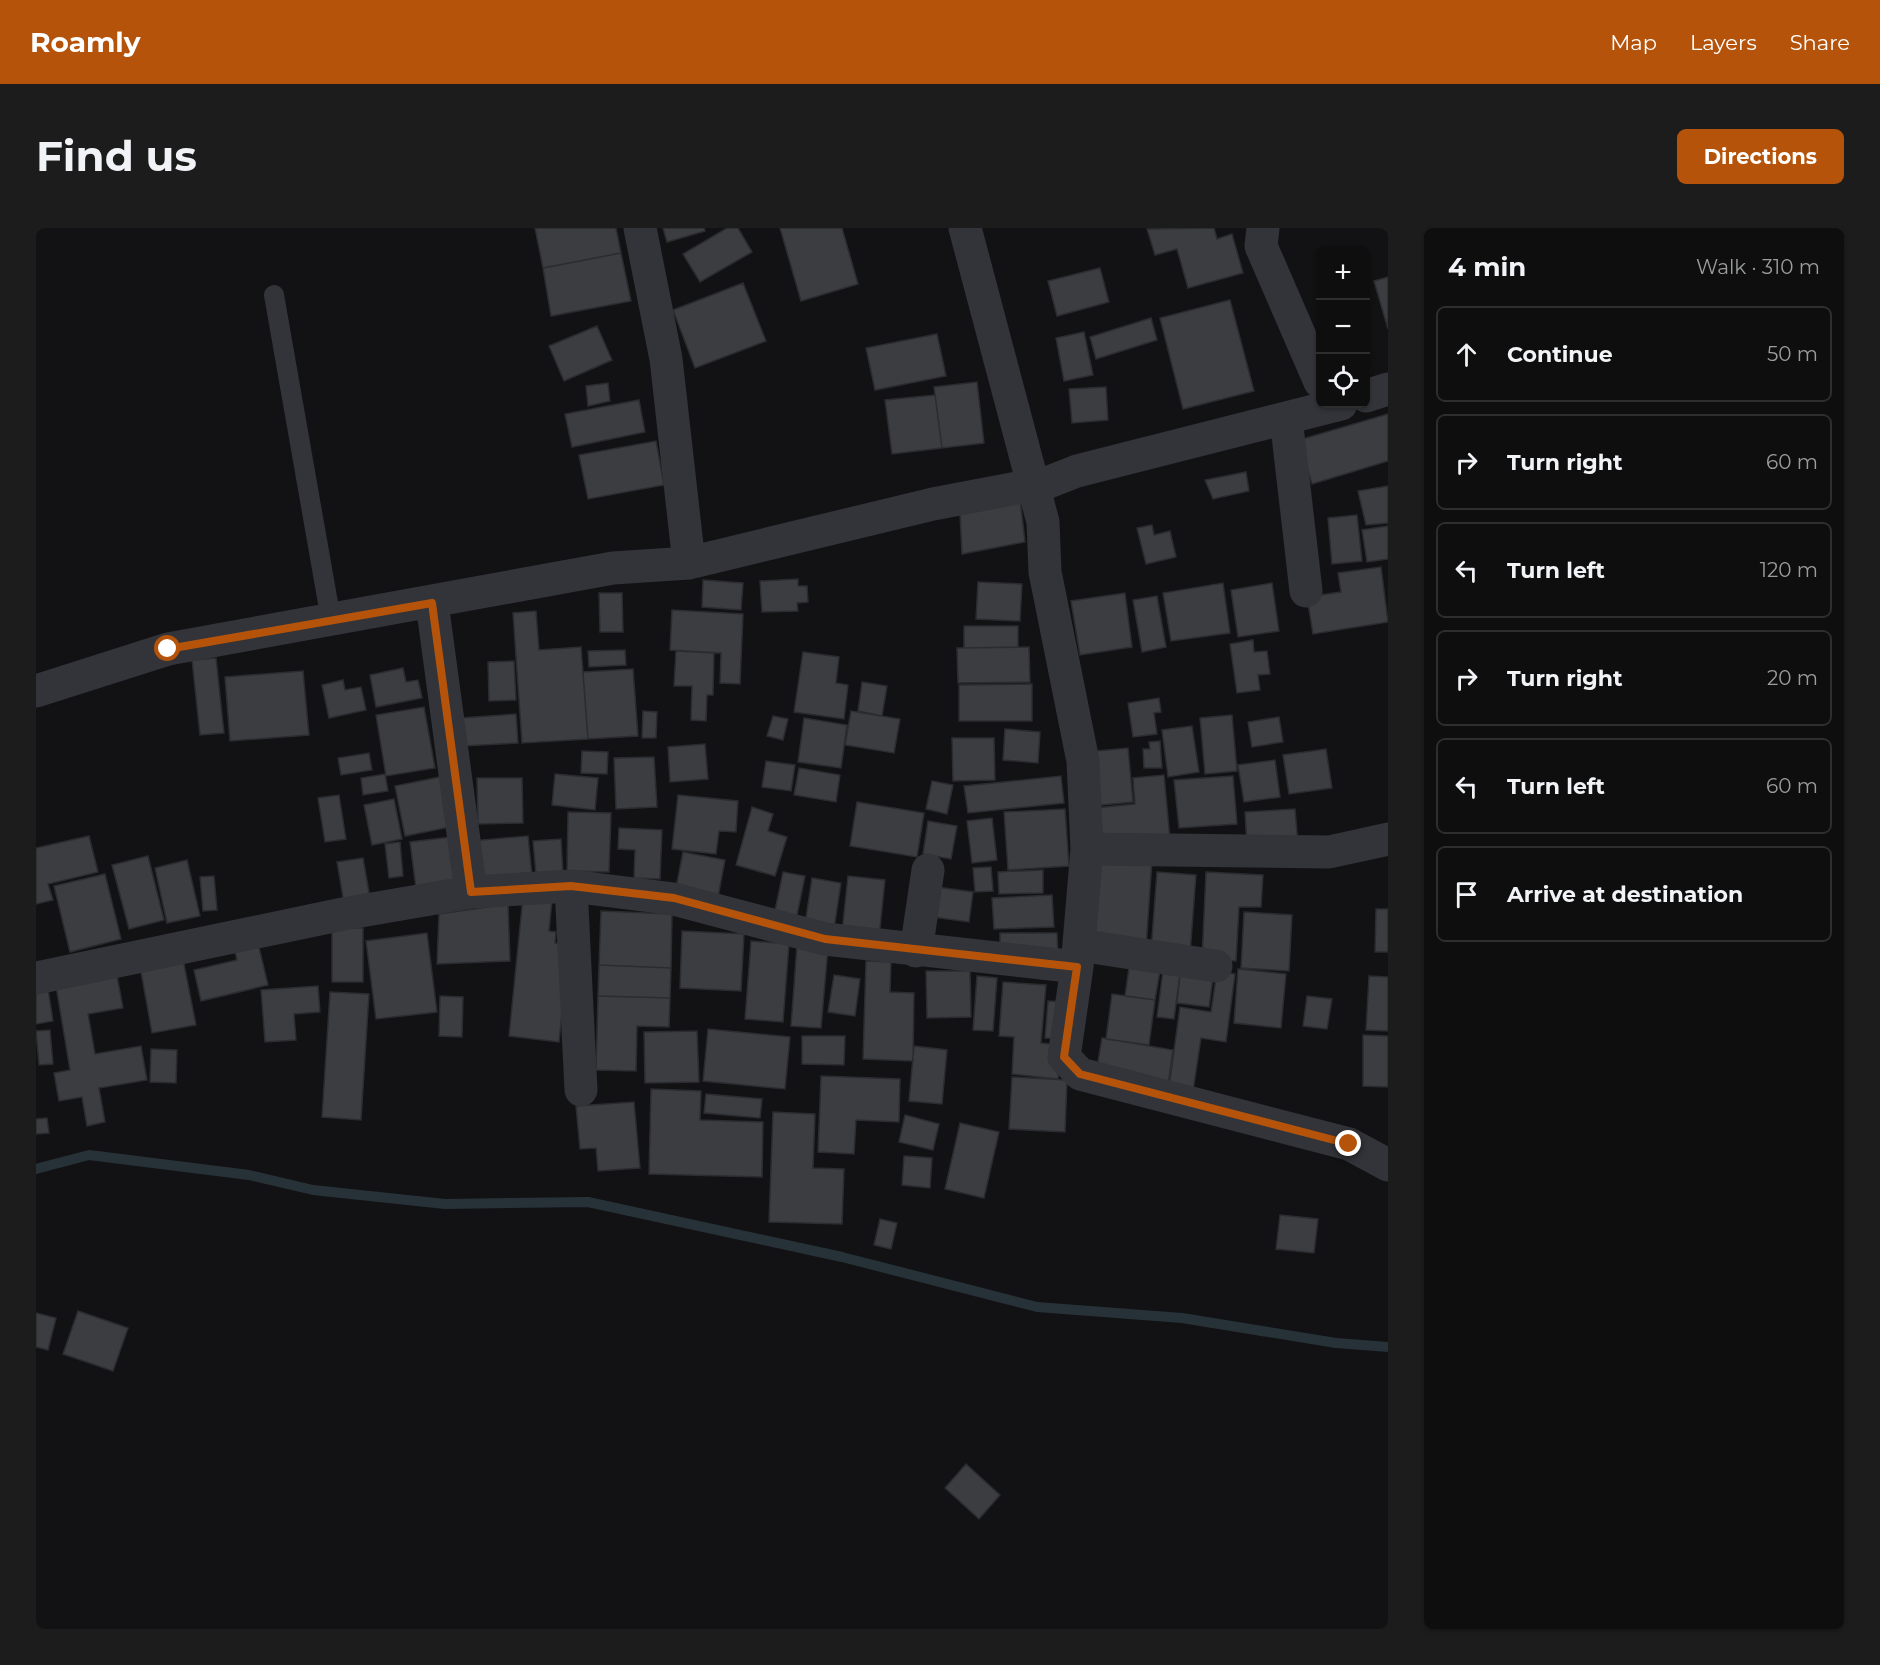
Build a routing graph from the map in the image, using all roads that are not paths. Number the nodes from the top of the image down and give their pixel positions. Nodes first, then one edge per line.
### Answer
1 (640, 228) edge
2 (965, 228) edge
3 (1263, 228) edge
4 (274, 295) dead end
5 (1316, 366) edge
6 (1388, 389) edge
7 (1370, 394) edge
8 (1316, 405) edge
9 (1286, 418) junction
10 (1034, 485) junction
11 (689, 563) junction
12 (1306, 591) dead end
13 (432, 603) junction
14 (331, 620) junction
15 (36, 691) edge
16 (1388, 839) edge
17 (1087, 849) junction
18 (928, 870) dead end
19 (571, 886) junction
20 (471, 892) junction
21 (916, 951) junction
22 (1078, 956) junction
23 (1216, 966) dead end
24 (36, 978) edge
25 (581, 1090) dead end
26 (1388, 1165) edge

1 - 11 street
2 - 10 street
3 - 5 street
4 - 14 lane
6 - 7 street
8 - 9 street
9 - 10 street
9 - 12 street
10 - 11 street
10 - 17 street
11 - 13 street
13 - 14 street
13 - 20 street
14 - 15 street
16 - 17 street
17 - 22 street
18 - 21 street
19 - 20 street
19 - 21 street
19 - 25 street
20 - 24 street
21 - 22 street
22 - 23 street
22 - 26 street

